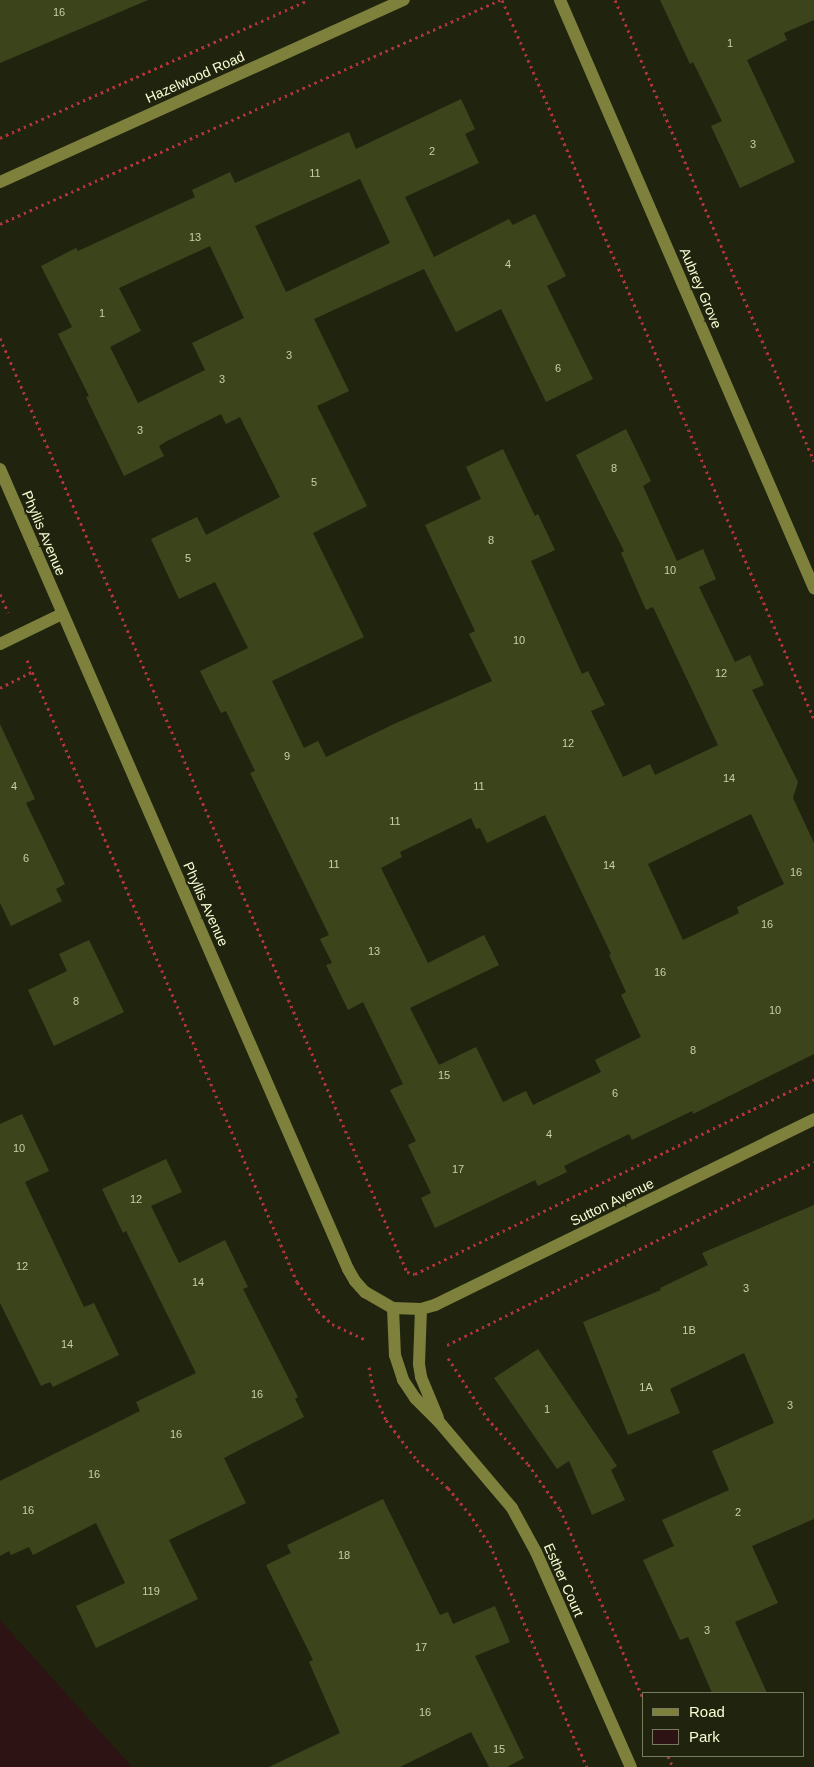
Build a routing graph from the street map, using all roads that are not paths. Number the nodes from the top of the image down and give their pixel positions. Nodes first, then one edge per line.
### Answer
1 (404, 0) edge
2 (560, 0) edge
3 (0, 182) edge
4 (0, 469) edge
5 (814, 588) edge
6 (62, 614) junction
7 (0, 644) edge
8 (814, 1119) edge
9 (393, 1308) junction
10 (422, 1309) junction
11 (440, 1423) junction
12 (631, 1767) edge

1 - 3 street, Hazelwood Road
2 - 5 street, Aubrey Grove
4 - 6 street, Phyllis Avenue
6 - 7 street
6 - 9 street, Phyllis Avenue
8 - 10 street, Sutton Avenue
9 - 10 street, Phyllis Avenue
9 - 11 street, Esther Court
10 - 11 street, Esther Court
11 - 12 street, Esther Court

